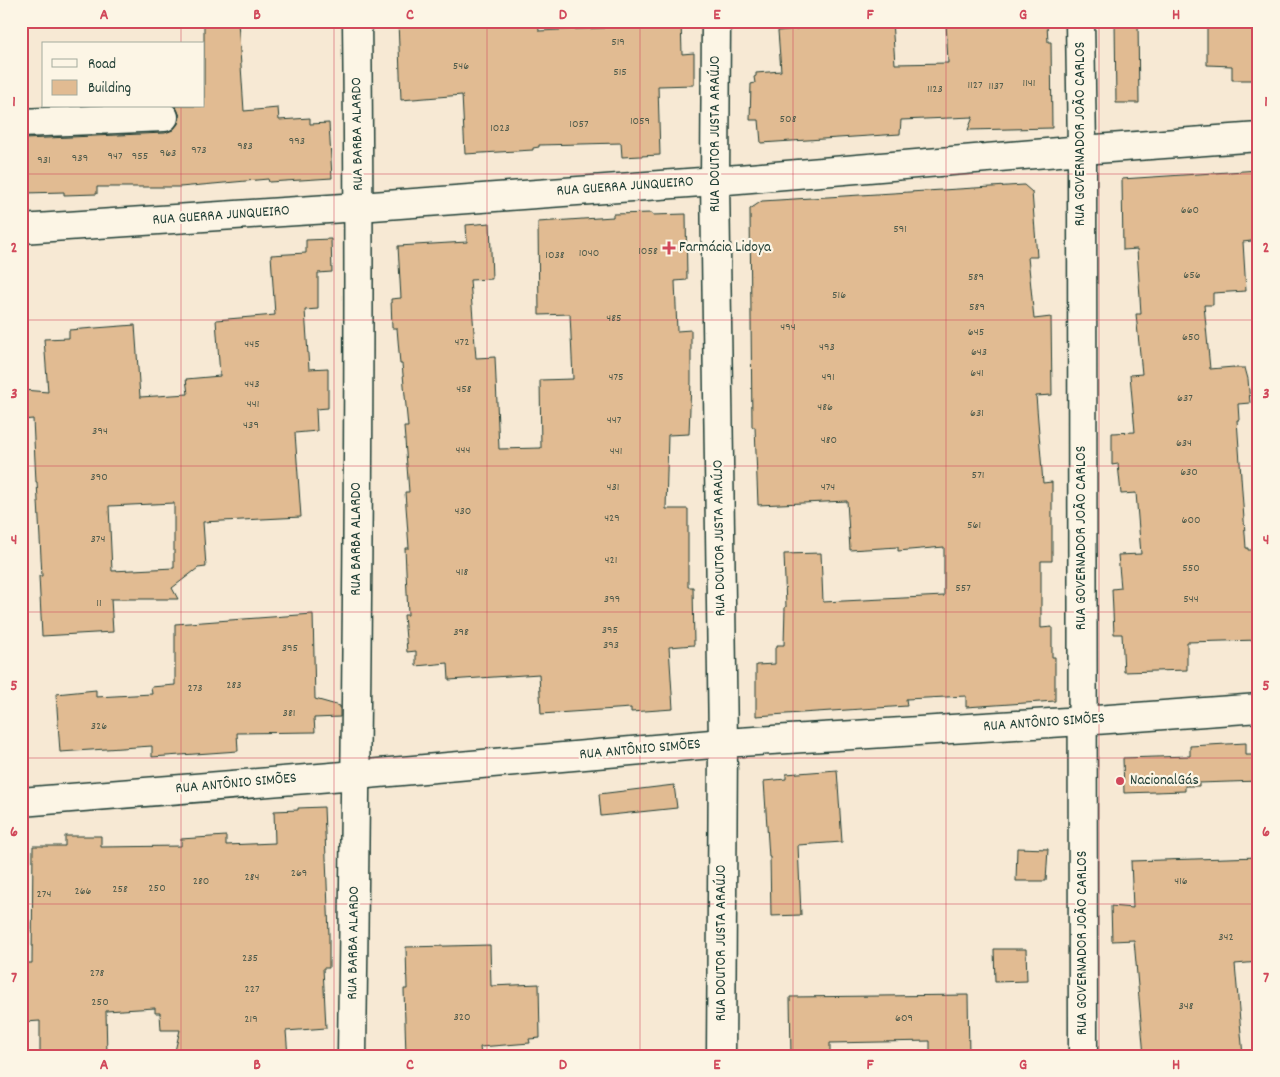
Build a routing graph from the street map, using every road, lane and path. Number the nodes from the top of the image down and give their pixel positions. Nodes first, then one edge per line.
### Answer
1 (357, 21) edge
2 (716, 21) edge
3 (1080, 21) edge
4 (164, 117) dead end
5 (21, 122) edge
6 (1259, 137) edge
7 (1082, 150) junction
8 (715, 181) junction
9 (359, 207) junction
10 (21, 229) edge
11 (1259, 708) edge
12 (1082, 721) junction
13 (723, 743) junction
14 (356, 775) junction
15 (21, 802) edge
16 (352, 1056) edge
17 (721, 1056) edge
18 (1083, 1056) edge

1 - 9 street, RUA BARBA ALARDO
2 - 8 street, RUA DOUTOR JUSTA ARAÚJO
3 - 7 street, RUA GOVERNADOR JOÃO CARLOS
4 - 5 street
6 - 7 street, RUA GUERRA JUNQUEIRO
7 - 8 street, RUA GUERRA JUNQUEIRO
7 - 12 street, RUA GOVERNADOR JOÃO CARLOS
8 - 9 street, RUA GUERRA JUNQUEIRO
8 - 13 street, RUA DOUTOR JUSTA ARAÚJO
9 - 10 street, RUA GUERRA JUNQUEIRO
9 - 14 street, RUA BARBA ALARDO
11 - 12 street, RUA ANTÔNIO SIMÕES
12 - 13 street, RUA ANTÔNIO SIMÕES
12 - 18 street, RUA GOVERNADOR JOÃO CARLOS
13 - 14 street, RUA ANTÔNIO SIMÕES
13 - 17 street, RUA DOUTOR JUSTA ARAÚJO
14 - 15 street, RUA ANTÔNIO SIMÕES
14 - 16 street, RUA BARBA ALARDO

